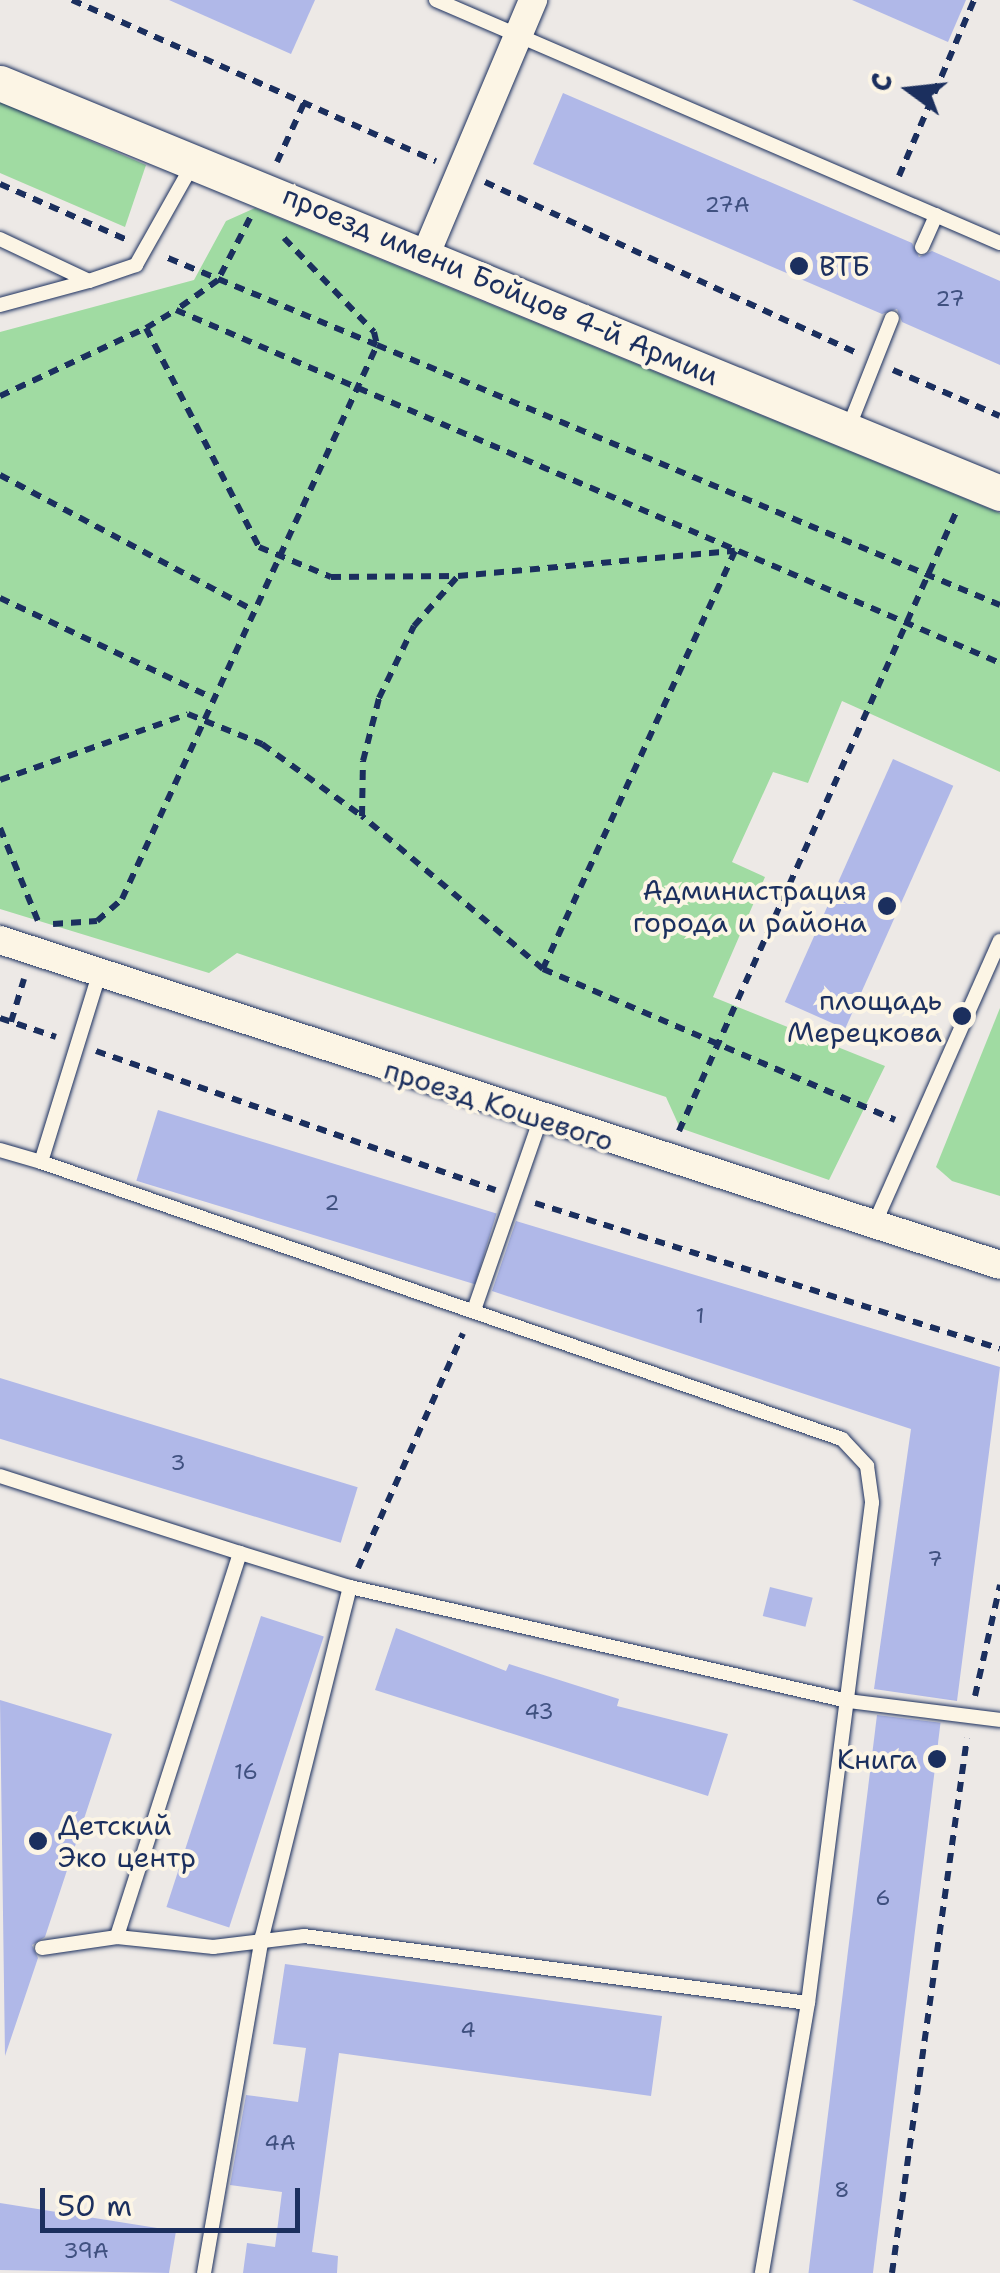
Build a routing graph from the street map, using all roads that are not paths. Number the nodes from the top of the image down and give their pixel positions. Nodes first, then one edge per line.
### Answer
1 (436, 0) edge
2 (532, 0) edge
3 (518, 36) junction
4 (0, 83) edge
5 (196, 158) junction
6 (936, 216) junction
7 (0, 240) edge
8 (1000, 242) edge
9 (922, 247) dead end
10 (425, 256) junction
11 (89, 281) junction
12 (0, 305) edge
13 (892, 318) dead end
14 (847, 430) junction
15 (986, 487) edge
16 (0, 940) edge
17 (1000, 941) edge
18 (100, 971) junction
19 (540, 1120) junction
20 (0, 1150) edge
21 (42, 1162) junction
22 (873, 1226) junction
23 (1000, 1265) edge
24 (474, 1310) junction
25 (0, 1476) edge
26 (240, 1553) junction
27 (350, 1587) junction
28 (848, 1700) junction
29 (1000, 1720) edge
30 (117, 1937) junction
31 (262, 1937) junction
32 (42, 1948) dead end
33 (808, 2003) junction
34 (204, 2273) edge
35 (762, 2273) edge

1 - 3 lane
2 - 3 street
3 - 6 lane
3 - 10 street
4 - 5 street, проезд имени Бойцов 4-й Армии
5 - 10 street, проезд имени Бойцов 4-й Армии
5 - 11 lane
6 - 8 lane
6 - 9 lane
7 - 11 lane
10 - 14 street, проезд имени Бойцов 4-й Армии
11 - 12 lane
13 - 14 lane
14 - 15 street, проезд имени Бойцов 4-й Армии
16 - 18 street, проезд Кошевого
17 - 22 lane
18 - 19 street, проезд Кошевого
18 - 21 lane
19 - 22 street, проезд Кошевого
19 - 24 lane
20 - 21 lane
21 - 24 lane
22 - 23 street, проезд Кошевого
24 - 28 lane
25 - 26 lane
26 - 27 lane
26 - 30 lane
27 - 28 lane
27 - 31 lane
28 - 29 lane
28 - 33 lane
30 - 31 lane
30 - 32 lane
31 - 33 lane
31 - 34 lane
33 - 35 lane

